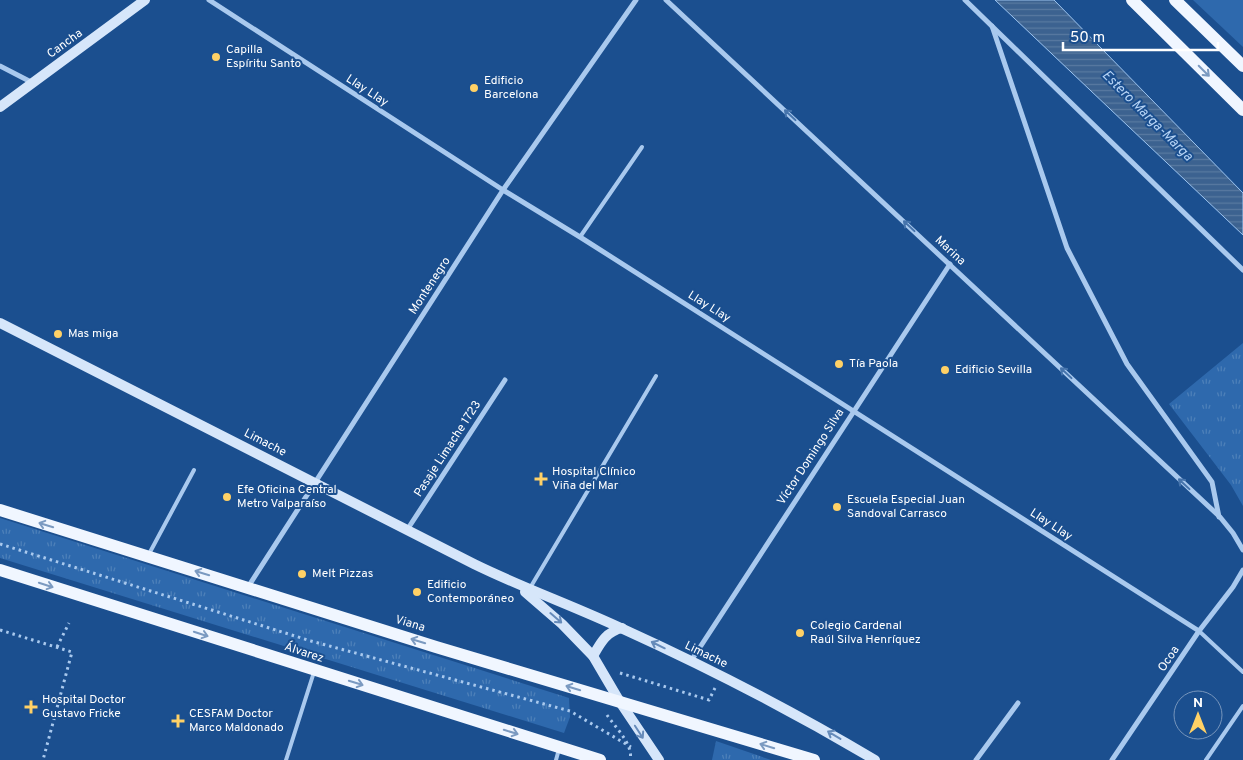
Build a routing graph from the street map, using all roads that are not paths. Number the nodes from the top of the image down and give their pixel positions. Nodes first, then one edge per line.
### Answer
1 (146, 0) edge
2 (209, 0) edge
3 (636, 0) edge
4 (666, 0) edge
5 (965, 0) edge
6 (1132, 0) edge
7 (1175, 0) edge
8 (992, 26) junction
9 (0, 66) edge
10 (1243, 66) edge
11 (34, 83) junction
12 (0, 107) edge
13 (1243, 110) edge
14 (642, 146) dead end
15 (503, 190) junction
16 (580, 237) junction
17 (950, 264) junction
18 (1243, 270) edge
19 (0, 323) edge
20 (656, 376) dead end
21 (505, 380) dead end
22 (853, 411) junction
23 (194, 470) dead end
24 (317, 483) junction
25 (0, 510) edge
26 (1220, 518) junction
27 (407, 530) junction
28 (1243, 550) edge
29 (148, 556) junction
30 (0, 570) edge
31 (1243, 570) edge
32 (248, 587) junction
33 (524, 588) junction
34 (622, 628) junction
35 (1199, 632) junction
36 (593, 656) junction
37 (690, 661) junction
38 (315, 670) junction
39 (1243, 672) edge
40 (620, 702) junction
41 (1018, 704) dead end
42 (1243, 706) edge
43 (560, 747) junction
44 (657, 757) edge
45 (286, 760) edge
46 (556, 760) edge
47 (600, 760) edge
48 (814, 760) edge
49 (876, 760) edge
50 (976, 760) edge
51 (1112, 760) edge
52 (1206, 760) edge

1 - 11 main road, Cancha
2 - 15 street, Llay Llay
3 - 15 street, Montenegro
17 -> 4 street, Marina
5 - 8 street
6 -> 13 main road
7 - 10 main road
8 - 18 street
8 - 26 street
9 - 11 street
11 - 12 main road, Cancha
14 - 16 lane
15 - 16 street, Llay Llay
15 - 24 street, Montenegro
16 - 22 street, Llay Llay
17 - 22 street, Víctor Domingo Silva
26 -> 17 street, Marina
19 - 24 main road, Limache
20 - 33 lane
21 - 27 street, Pasaje Limache 1723
22 - 35 street, Llay Llay
22 - 37 street, Víctor Domingo Silva
23 - 29 lane
24 - 27 main road, Limache
24 - 32 street, Montenegro
29 -> 25 main road, Viana
26 - 28 street
27 - 33 main road, Limache
32 -> 29 main road, Viana
30 -> 38 main road, Álvarez
31 - 35 street, Ocoa
40 -> 32 main road, Viana
33 - 34 main road, Limache
33 -> 36 main road, Limache
34 - 36 main road
37 -> 34 main road, Limache
35 - 39 lane
35 - 51 street, Ocoa
36 - 40 main road, Limache
49 -> 37 main road, Limache
38 -> 43 main road, Álvarez
38 - 45 lane
40 -> 44 main road, Limache
48 -> 40 main road, Viana
41 - 50 street
42 - 52 lane
43 - 46 lane
43 - 47 main road, Álvarez

